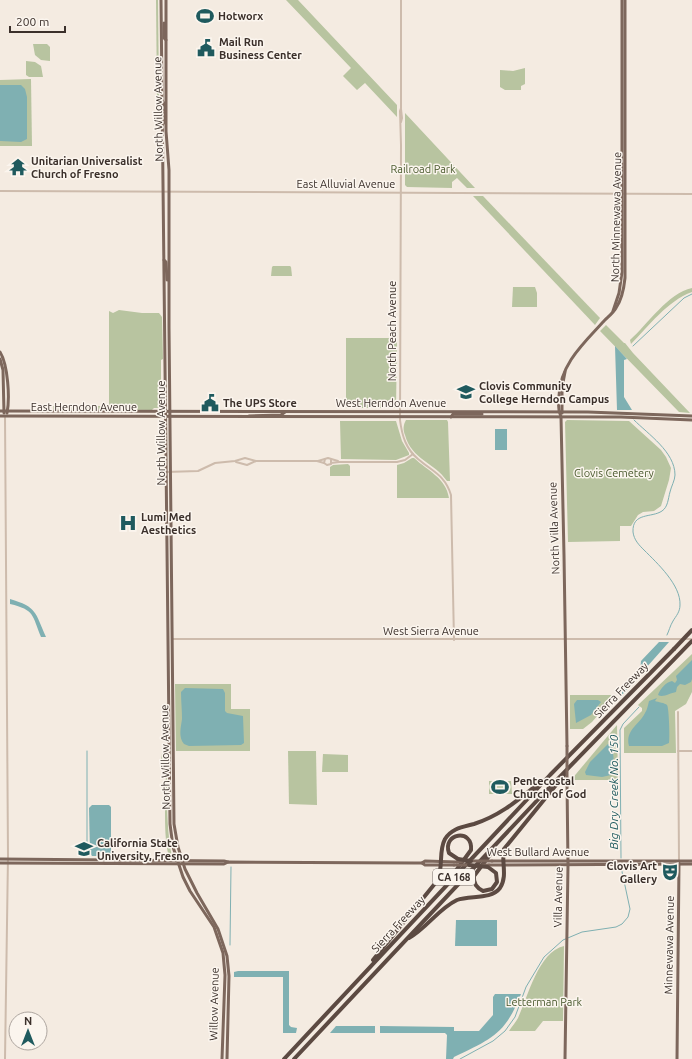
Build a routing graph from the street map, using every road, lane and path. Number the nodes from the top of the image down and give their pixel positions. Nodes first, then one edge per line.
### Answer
1 (161, 0) edge
2 (166, 0) edge
3 (401, 0) edge
4 (622, 0) edge
5 (625, 0) edge
6 (161, 8) junction
7 (166, 40) junction
8 (162, 101) junction
9 (166, 131) junction
10 (0, 191) edge
11 (163, 191) junction
12 (169, 191) junction
13 (400, 192) junction
14 (624, 193) junction
15 (692, 194) edge
16 (164, 260) junction
17 (169, 290) junction
18 (612, 311) joint
19 (165, 337) junction
20 (0, 352) edge
21 (0, 355) edge
22 (1, 359) edge
23 (165, 360) junction
24 (170, 361) junction
25 (170, 385) junction
26 (4, 411) edge
27 (165, 412) junction
28 (170, 412) junction
29 (285, 412) junction
30 (400, 412) junction
31 (494, 412) junction
32 (560, 412) junction
33 (0, 416) edge
34 (5, 416) junction
35 (691, 416) edge
36 (168, 417) junction
37 (244, 417) junction
38 (400, 417) junction
39 (451, 417) junction
40 (561, 417) junction
41 (690, 420) edge
42 (413, 454) junction
43 (249, 459) junction
44 (325, 459) junction
45 (243, 460) junction
46 (331, 460) junction
47 (235, 461) junction
48 (256, 461) junction
49 (317, 461) junction
50 (339, 462) junction
51 (243, 463) junction
52 (249, 463) junction
53 (324, 463) junction
54 (331, 463) junction
55 (168, 472) junction
56 (169, 515) junction
57 (168, 551) junction
58 (171, 572) junction
59 (692, 630) edge
60 (171, 639) junction
61 (566, 639) junction
62 (454, 640) junction
63 (692, 640) edge
64 (678, 712) dead end
65 (585, 750) junction
66 (678, 751) junction
67 (692, 751) edge
68 (170, 763) junction
69 (550, 775) junction
70 (174, 785) junction
71 (512, 828) junction
72 (0, 859) edge
73 (8, 861) junction
74 (537, 861) junction
75 (632, 861) junction
76 (667, 861) junction
77 (692, 861) edge
78 (177, 862) junction
79 (182, 862) junction
80 (456, 862) junction
81 (679, 862) junction
82 (0, 863) edge
83 (442, 863) junction
84 (470, 863) junction
85 (503, 863) junction
86 (568, 863) junction
87 (615, 864) junction
88 (651, 864) junction
89 (692, 864) edge
90 (519, 865) junction
91 (489, 866) junction
92 (435, 898) junction
93 (405, 940) junction
94 (359, 978) junction
95 (5, 1059) edge
96 (222, 1059) edge
97 (227, 1059) edge
98 (284, 1059) edge
99 (294, 1059) edge
100 (565, 1059) edge
101 (677, 1059) edge

1 - 6 main road, North Willow Avenue
2 - 7 main road, North Willow Avenue
3 - 13 street, North Peach Avenue
4 - 14 main road, North Minnewawa Avenue
5 - 14 main road, North Minnewawa Avenue
6 - 7 main road
6 - 8 main road, North Willow Avenue
7 - 9 main road, North Willow Avenue
8 - 9 main road
8 - 11 main road, North Willow Avenue
9 - 12 main road, North Willow Avenue
10 - 11 street, East Alluvial Avenue
11 - 12 street, East Alluvial Avenue
11 - 16 main road, North Willow Avenue
12 - 13 street, East Alluvial Avenue
12 - 17 main road, North Willow Avenue
13 - 14 street, East Alluvial Avenue
13 - 30 street, North Peach Avenue
14 - 15 street, East Alluvial Avenue
14 - 18 main road, North Minnewawa Avenue
16 - 17 main road
16 - 19 main road, North Willow Avenue
17 - 24 main road, North Willow Avenue
18 - 32 main road, North Villa Avenue
19 - 23 main road, North Willow Avenue
19 - 24 main road
20 - 22 main road
21 - 22 main road
22 - 26 main road
22 - 26 main road
23 - 25 main road
23 - 27 main road, North Willow Avenue
24 - 25 main road, North Willow Avenue
25 - 28 main road, North Willow Avenue
26 - 27 main road, East Herndon Avenue
26 - 34 main road
27 - 28 main road, West Herndon Avenue
27 - 36 main road, North Willow Avenue
28 - 29 main road, West Herndon Avenue
28 - 36 main road, North Willow Avenue
29 - 30 main road, West Herndon Avenue
29 - 37 main road
30 - 31 main road, West Herndon Avenue
30 - 38 street, North Peach Avenue
31 - 32 main road, West Herndon Avenue
31 - 39 main road
32 - 35 main road, West Herndon Avenue
32 - 40 main road, North Villa Avenue
33 - 34 main road, East Herndon Avenue
34 - 36 main road, East Herndon Avenue
34 - 73 street
36 - 37 main road, West Herndon Avenue
36 - 55 main road, North Willow Avenue
37 - 38 main road, West Herndon Avenue
38 - 39 main road, West Herndon Avenue
38 - 42 street, North Peach Avenue
39 - 40 main road, West Herndon Avenue
40 - 41 main road, West Herndon Avenue
40 - 61 main road, North Villa Avenue
42 - 50 street
42 - 62 street, North Peach Avenue
43 - 45 street
43 - 48 street
43 - 52 street
44 - 46 street
44 - 49 street
44 - 53 street
45 - 47 street
45 - 51 street
46 - 50 street
46 - 54 street
47 - 51 street
47 - 55 street
48 - 49 street
48 - 52 street
49 - 53 street
50 - 54 street
51 - 52 street
53 - 54 street
55 - 56 main road, North Willow Avenue
55 - 56 main road, North Willow Avenue
56 - 57 main road, North Willow Avenue
56 - 58 main road, North Willow Avenue
57 - 58 main road
57 - 68 main road, North Willow Avenue
58 - 60 main road, North Willow Avenue
59 - 69 highway, Sierra Freeway / CA 168, bridge
60 - 62 street, West Sierra Avenue
60 - 70 main road, North Willow Avenue
61 - 62 street, West Sierra Avenue
61 - 63 street, West Sierra Avenue
61 - 86 main road, Villa Avenue, bridge
63 - 65 highway, Sierra Freeway / CA 168
64 - 66 street, Minnewawa Avenue
65 - 71 highway, Sierra Freeway / CA 168
65 - 85 highway
66 - 67 street
66 - 81 street, Minnewawa Avenue
68 - 70 main road
68 - 78 main road, North Willow Avenue
69 - 83 highway
69 - 92 highway, Sierra Freeway / CA 168
70 - 79 main road, North Willow Avenue
71 - 91 highway
71 - 93 highway, Sierra Freeway / CA 168
72 - 73 main road
73 - 78 main road
73 - 82 main road
73 - 95 street
74 - 85 main road, West Bullard Avenue
74 - 86 main road, West Bullard Avenue
74 - 90 main road
75 - 76 main road, West Bullard Avenue
75 - 86 main road, West Bullard Avenue
75 - 87 main road
76 - 81 main road, West Bullard Avenue
76 - 88 main road
77 - 81 main road
78 - 79 main road
78 - 96 main road, Willow Avenue
79 - 83 main road
79 - 97 main road, Willow Avenue
80 - 83 main road
80 - 84 highway, bridge
80 - 92 highway
81 - 88 main road, West Bullard Avenue
81 - 89 main road
81 - 101 main road, Minnewawa Avenue
83 - 94 highway
84 - 85 main road, West Bullard Avenue, bridge
84 - 91 highway, bridge
85 - 90 main road, West Bullard Avenue
85 - 91 main road, West Bullard Avenue
85 - 93 highway
86 - 87 main road, West Bullard Avenue
86 - 90 main road, West Bullard Avenue
86 - 100 main road, Villa Avenue
87 - 88 main road, West Bullard Avenue
92 - 94 highway, Sierra Freeway / CA 168
93 - 99 highway, Sierra Freeway / CA 168
94 - 98 highway, Sierra Freeway / CA 168

